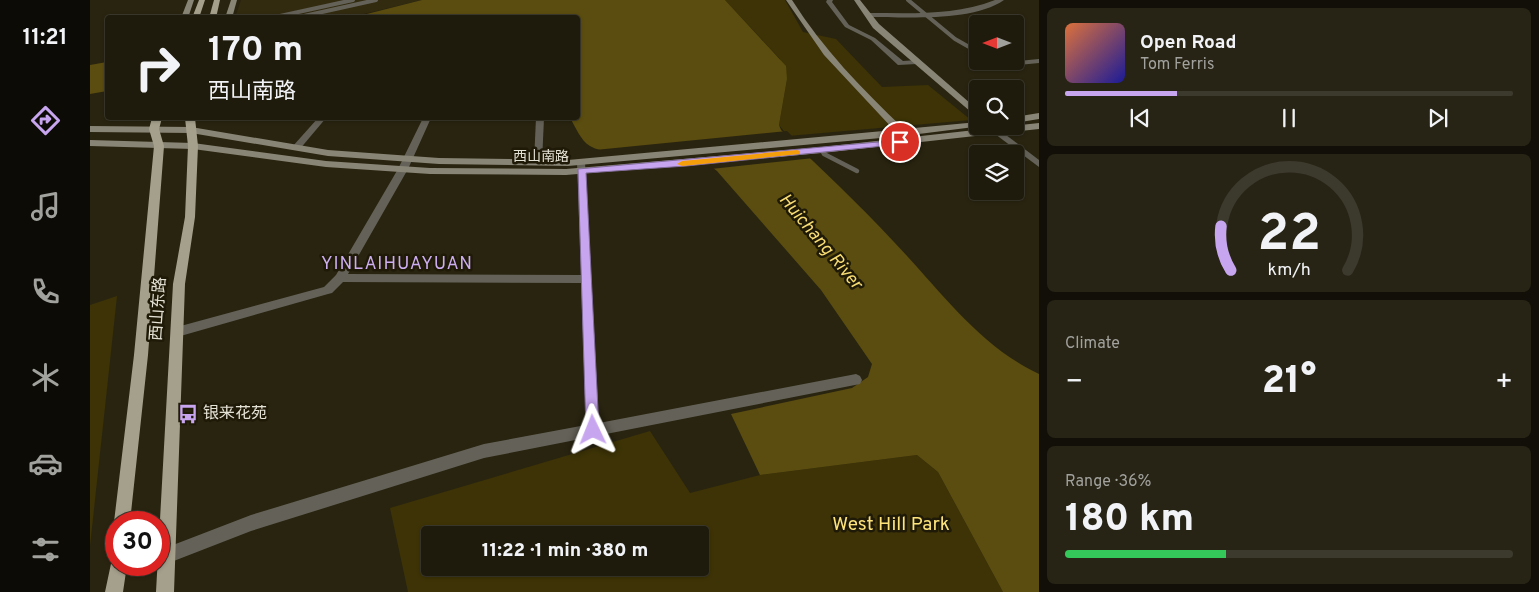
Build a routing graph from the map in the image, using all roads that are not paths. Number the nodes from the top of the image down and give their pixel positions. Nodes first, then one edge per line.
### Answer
1 (191, 0) edge
2 (202, 0) edge
3 (217, 0) edge
4 (234, 0) edge
5 (354, 0) edge
6 (376, 0) edge
7 (789, 0) edge
8 (830, 0) edge
9 (857, 0) edge
10 (908, 0) edge
11 (1001, 0) edge
12 (868, 14) junction
13 (926, 14) junction
14 (185, 15) edge
15 (195, 15) edge
16 (213, 15) edge
17 (229, 15) edge
18 (284, 15) edge
19 (308, 15) edge
20 (969, 47) edge
21 (917, 62) junction
22 (1039, 62) edge
23 (1024, 63) edge
24 (969, 107) edge
25 (1039, 116) edge
26 (1024, 118) edge
27 (156, 120) edge
28 (320, 120) edge
29 (426, 120) edge
30 (540, 120) edge
31 (191, 124) edge
32 (969, 126) edge
33 (1039, 126) edge
34 (1024, 127) edge
35 (90, 129) edge
36 (154, 129) junction
37 (902, 132) junction
38 (969, 132) edge
39 (1003, 135) edge
40 (90, 143) edge
41 (159, 146) junction
42 (193, 146) junction
43 (296, 148) junction
44 (822, 150) junction
45 (408, 159) junction
46 (684, 159) junction
47 (538, 162) junction
48 (1039, 164) edge
49 (581, 166) junction
50 (403, 169) junction
51 (857, 172) dead end
52 (340, 278) junction
53 (586, 278) junction
54 (177, 332) junction
55 (856, 380) dead end
56 (593, 430) junction
57 (123, 511) edge
58 (168, 511) edge
59 (170, 554) edge
60 (116, 576) edge
61 (165, 576) edge
62 (114, 592) edge
63 (165, 592) edge

1 - 14 main road
2 - 15 main road
3 - 16 main road
4 - 17 main road
5 - 18 lane
6 - 19 lane
7 - 37 main road
8 - 21 street
9 - 12 main road
10 - 13 lane
11 - 13 street
12 - 13 street
12 - 21 main road
13 - 20 lane
21 - 24 main road
22 - 23 lane
25 - 26 main road
27 - 36 main road
28 - 43 street
29 - 45 street
30 - 47 street
31 - 36 main road
31 - 42 main road, 西山东路
31 - 43 main road, 西山南路
32 - 37 main road, 西山南路
33 - 34 main road, 西山南路
35 - 36 main road
36 - 41 main road
37 - 46 main road, 西山南路
38 - 44 main road, 西山南路
39 - 48 street
40 - 41 main road
41 - 42 main road, 西山南路
41 - 57 main road, 西山东路
42 - 50 main road, 西山南路
42 - 54 main road, 西山东路
43 - 45 main road, 西山南路
44 - 46 main road, 西山南路
44 - 51 lane
45 - 47 main road, 西山南路
45 - 50 street
46 - 49 main road, 西山南路
47 - 49 main road, 西山南路
49 - 50 main road, 西山南路
49 - 53 street
50 - 52 street
52 - 53 street
52 - 54 street
53 - 56 street
54 - 58 main road, 西山东路
55 - 56 street
56 - 59 street
60 - 62 main road
61 - 63 main road, 西山东路

